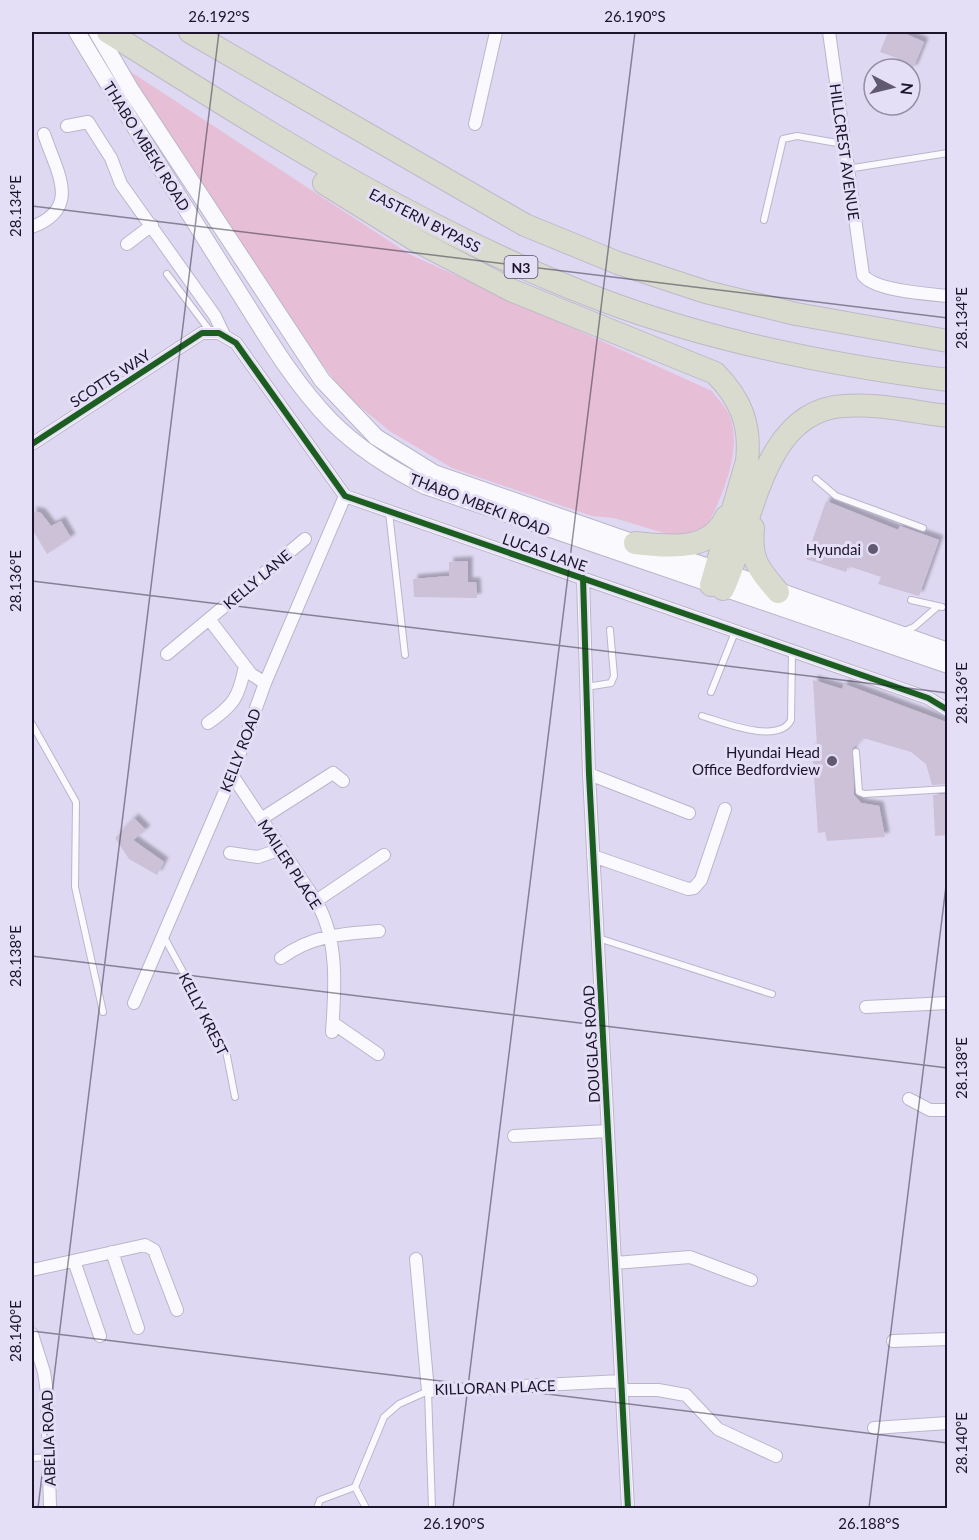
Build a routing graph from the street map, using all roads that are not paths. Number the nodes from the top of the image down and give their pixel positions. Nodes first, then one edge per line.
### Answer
1 (77, 32) edge
2 (97, 32) edge
3 (108, 32) edge
4 (190, 32) edge
5 (211, 32) edge
6 (496, 32) edge
7 (829, 32) edge
8 (184, 82) junction
9 (331, 115) junction
10 (475, 124) dead end
11 (67, 126) dead end
12 (44, 134) dead end
13 (843, 144) junction
14 (948, 153) edge
15 (846, 169) junction
16 (765, 220) dead end
17 (152, 225) junction
18 (32, 227) edge
19 (127, 244) dead end
20 (167, 274) dead end
21 (948, 296) edge
22 (206, 332) junction
23 (224, 335) junction
24 (948, 340) edge
25 (948, 380) edge
26 (948, 416) edge
27 (32, 444) edge
28 (816, 479) dead end
29 (345, 496) junction
30 (747, 497) junction
31 (389, 511) junction
32 (923, 528) dead end
33 (305, 539) dead end
34 (635, 543) junction
35 (583, 578) junction
36 (720, 579) junction
37 (778, 592) junction
38 (911, 600) dead end
39 (209, 619) junction
40 (610, 630) dead end
41 (735, 632) junction
42 (898, 633) junction
43 (948, 651) edge
44 (792, 652) junction
45 (167, 654) dead end
46 (405, 655) dead end
47 (948, 665) edge
48 (245, 666) junction
49 (265, 683) junction
50 (585, 687) junction
51 (711, 692) dead end
52 (948, 710) edge
53 (702, 716) dead end
54 (208, 723) dead end
55 (32, 724) edge
56 (856, 752) dead end
57 (589, 774) junction
58 (232, 775) junction
59 (343, 781) dead end
60 (948, 789) edge
61 (726, 809) dead end
62 (689, 813) dead end
63 (261, 819) junction
64 (280, 849) junction
65 (230, 853) dead end
66 (384, 855) dead end
67 (593, 856) junction
68 (315, 901) junction
69 (379, 931) dead end
70 (329, 934) junction
71 (163, 935) junction
72 (597, 938) junction
73 (281, 958) dead end
74 (772, 994) dead end
75 (134, 1003) dead end
76 (948, 1003) edge
77 (866, 1007) dead end
78 (103, 1012) dead end
79 (378, 1054) dead end
80 (235, 1096) dead end
81 (909, 1098) dead end
82 (948, 1110) edge
83 (608, 1131) junction
84 (514, 1137) dead end
85 (112, 1252) junction
86 (416, 1259) dead end
87 (74, 1261) junction
88 (615, 1263) junction
89 (32, 1270) edge
90 (751, 1280) dead end
91 (177, 1310) dead end
92 (138, 1328) dead end
93 (32, 1334) edge
94 (100, 1336) dead end
95 (948, 1339) edge
96 (892, 1341) dead end
97 (622, 1385) junction
98 (428, 1391) junction
99 (948, 1424) edge
100 (874, 1428) dead end
101 (776, 1456) dead end
102 (49, 1457) junction
103 (32, 1458) edge
104 (356, 1487) junction
105 (50, 1509) edge
106 (317, 1509) edge
107 (366, 1509) edge
108 (432, 1509) edge
109 (628, 1509) edge

1 - 36 main road, THABO MBEKI ROAD
2 - 34 main road, THABO MBEKI ROAD
3 - 8 highway, EASTERN BYPASS / N3
4 - 9 highway
5 - 9 highway
6 - 10 street
7 - 13 street, HILLCREST AVENUE
8 - 25 highway, EASTERN BYPASS / N3
8 - 30 highway
9 - 24 highway
11 - 17 street
12 - 18 street
13 - 15 street, HILLCREST AVENUE
13 - 16 lane
14 - 15 lane
15 - 21 street, HILLCREST AVENUE
17 - 19 street
17 - 23 street
20 - 22 lane
22 - 23 street
22 - 27 street, SCOTTS WAY
23 - 29 street
26 - 30 highway
28 - 32 lane
29 - 31 street, LUCAS LANE
29 - 49 street, KELLY ROAD
30 - 34 highway
30 - 36 highway
30 - 37 highway
31 - 35 street, LUCAS LANE
31 - 46 lane
33 - 39 street, KELLY LANE
34 - 36 main road, THABO MBEKI ROAD
35 - 41 street, LUCAS LANE
35 - 50 street, DOUGLAS ROAD
36 - 37 main road, THABO MBEKI ROAD
36 - 47 main road, THABO MBEKI ROAD
37 - 42 main road, THABO MBEKI ROAD
38 - 42 lane
39 - 45 street, KELLY LANE
39 - 48 street, KELLY LANE
40 - 50 lane
41 - 44 street, LUCAS LANE
41 - 51 lane
42 - 43 main road, THABO MBEKI ROAD
44 - 52 street, LUCAS LANE
44 - 53 lane
48 - 49 street, KELLY LANE
48 - 54 street
49 - 58 street, KELLY ROAD
50 - 57 street, DOUGLAS ROAD
55 - 78 lane
56 - 60 lane
57 - 62 street
57 - 67 street, DOUGLAS ROAD
58 - 63 street, MAILER PLACE
58 - 71 street, KELLY ROAD
59 - 63 street
61 - 67 street
63 - 64 street, MAILER PLACE
64 - 65 street
64 - 68 street, MAILER PLACE
66 - 68 street
67 - 72 street, DOUGLAS ROAD
68 - 70 street, MAILER PLACE
69 - 70 street
70 - 73 street
70 - 79 street, MAILER PLACE
71 - 75 street, KELLY ROAD
71 - 80 lane, KELLY KREST
72 - 74 lane
72 - 83 street, DOUGLAS ROAD
76 - 77 street
81 - 82 street
83 - 84 street
83 - 88 street, DOUGLAS ROAD
85 - 87 street
85 - 91 street
85 - 92 street
86 - 98 street, KILLORAN PLACE
87 - 89 street
87 - 94 street
88 - 90 street
88 - 97 street, DOUGLAS ROAD
93 - 102 street, ABELIA ROAD
95 - 96 street
97 - 98 street, KILLORAN PLACE
97 - 101 street, KILLORAN PLACE
97 - 109 street, DOUGLAS ROAD
98 - 104 lane
98 - 108 lane
99 - 100 street
102 - 103 lane
102 - 105 street, ABELIA ROAD
104 - 106 lane
104 - 107 lane

